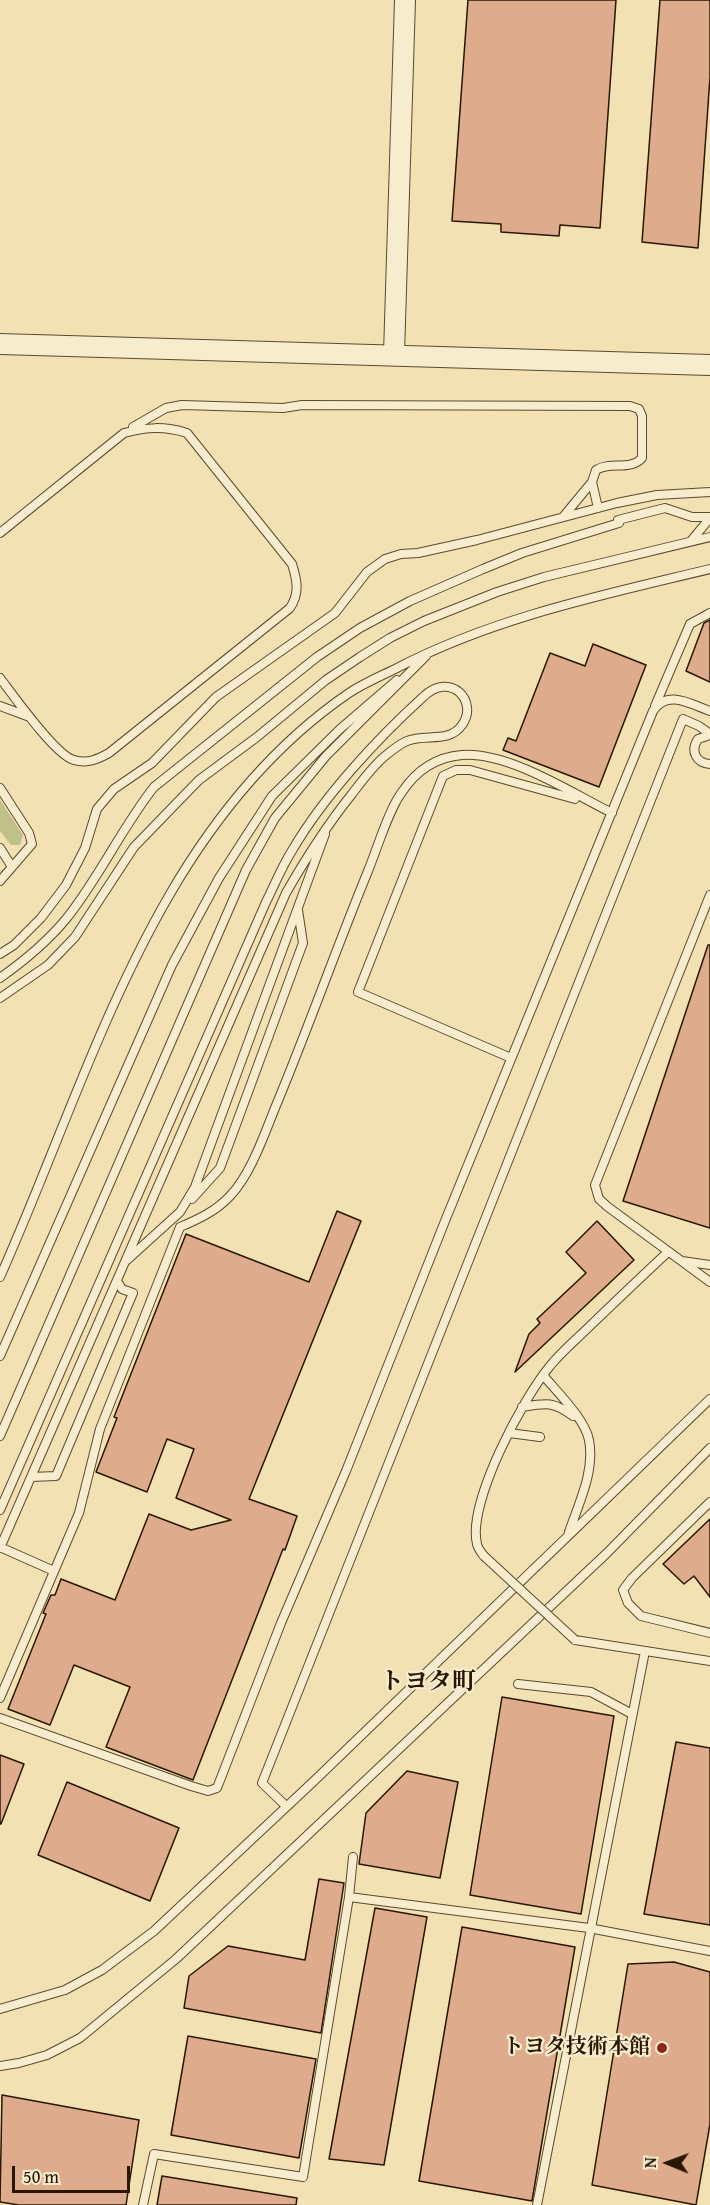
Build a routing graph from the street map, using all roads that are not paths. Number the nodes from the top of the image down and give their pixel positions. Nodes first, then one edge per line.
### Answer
1 (405, 0) edge
2 (0, 344) edge
3 (394, 354) junction
4 (710, 365) edge
5 (124, 433) junction
6 (592, 482) junction
7 (710, 492) edge
8 (598, 508) junction
9 (563, 517) junction
10 (710, 517) edge
11 (0, 533) edge
12 (710, 537) edge
13 (691, 540) junction
14 (710, 569) edge
15 (710, 613) edge
16 (432, 650) junction
17 (0, 678) edge
18 (0, 706) edge
19 (653, 711) junction
20 (710, 711) edge
21 (33, 720) junction
22 (710, 734) edge
23 (710, 764) edge
24 (0, 788) edge
25 (591, 803) junction
26 (612, 813) junction
27 (330, 822) junction
28 (0, 848) edge
29 (12, 867) junction
30 (0, 881) edge
31 (710, 895) edge
32 (298, 909) junction
33 (0, 954) edge
34 (0, 978) edge
35 (0, 998) edge
36 (511, 1058) junction
37 (180, 1212) junction
38 (668, 1252) junction
39 (680, 1261) junction
40 (124, 1262) junction
41 (710, 1265) edge
42 (0, 1277) edge
43 (117, 1281) junction
44 (710, 1282) edge
45 (0, 1356) edge
46 (543, 1375) junction
47 (710, 1398) edge
48 (522, 1407) junction
49 (581, 1422) junction
50 (509, 1433) junction
51 (0, 1436) edge
52 (540, 1437) dead end
53 (710, 1448) edge
54 (31, 1477) junction
55 (710, 1502) edge
56 (0, 1510) edge
57 (569, 1533) junction
58 (0, 1547) edge
59 (54, 1571) junction
60 (710, 1633) edge
61 (645, 1651) junction
62 (710, 1661) edge
63 (518, 1684) dead end
64 (0, 1698) edge
65 (632, 1714) junction
66 (0, 1718) edge
67 (286, 1806) junction
68 (353, 1857) dead end
69 (350, 1896) junction
70 (589, 1928) junction
71 (710, 1951) edge
72 (0, 2009) edge
73 (0, 2066) edge
74 (143, 2205) edge
75 (537, 2205) edge

1 - 3 street
2 - 3 street
3 - 4 street
5 - 6 lane
5 - 11 lane
5 - 21 lane
6 - 8 lane
6 - 9 lane
7 - 8 lane
8 - 9 lane
9 - 33 lane
10 - 13 lane
10 - 34 lane
12 - 13 lane
13 - 35 lane
14 - 16 lane
15 - 19 lane
16 - 42 lane
16 - 45 lane
16 - 51 lane
17 - 21 lane
18 - 21 lane
19 - 20 lane
19 - 26 lane
22 - 23 lane
22 - 67 lane
24 - 29 lane
25 - 26 lane
25 - 36 lane
25 - 59 lane
26 - 36 lane
27 - 32 lane
27 - 40 lane
27 - 56 lane
28 - 29 lane
29 - 30 lane
31 - 38 lane
32 - 37 lane
32 - 37 lane
36 - 66 lane
37 - 40 lane
38 - 39 lane
38 - 46 lane
39 - 41 lane
39 - 44 lane
40 - 43 lane
43 - 54 lane
43 - 54 lane
46 - 48 lane
46 - 49 lane
47 - 57 lane
48 - 49 lane
48 - 50 lane
49 - 57 lane
50 - 52 lane
50 - 61 lane, bridge
53 - 73 lane
54 - 58 lane
55 - 60 lane
57 - 67 lane
58 - 59 lane
59 - 64 lane
61 - 62 lane
61 - 65 lane
63 - 65 lane
65 - 70 lane
67 - 72 lane
68 - 69 lane
69 - 70 lane
69 - 74 lane
70 - 71 lane
70 - 75 lane

